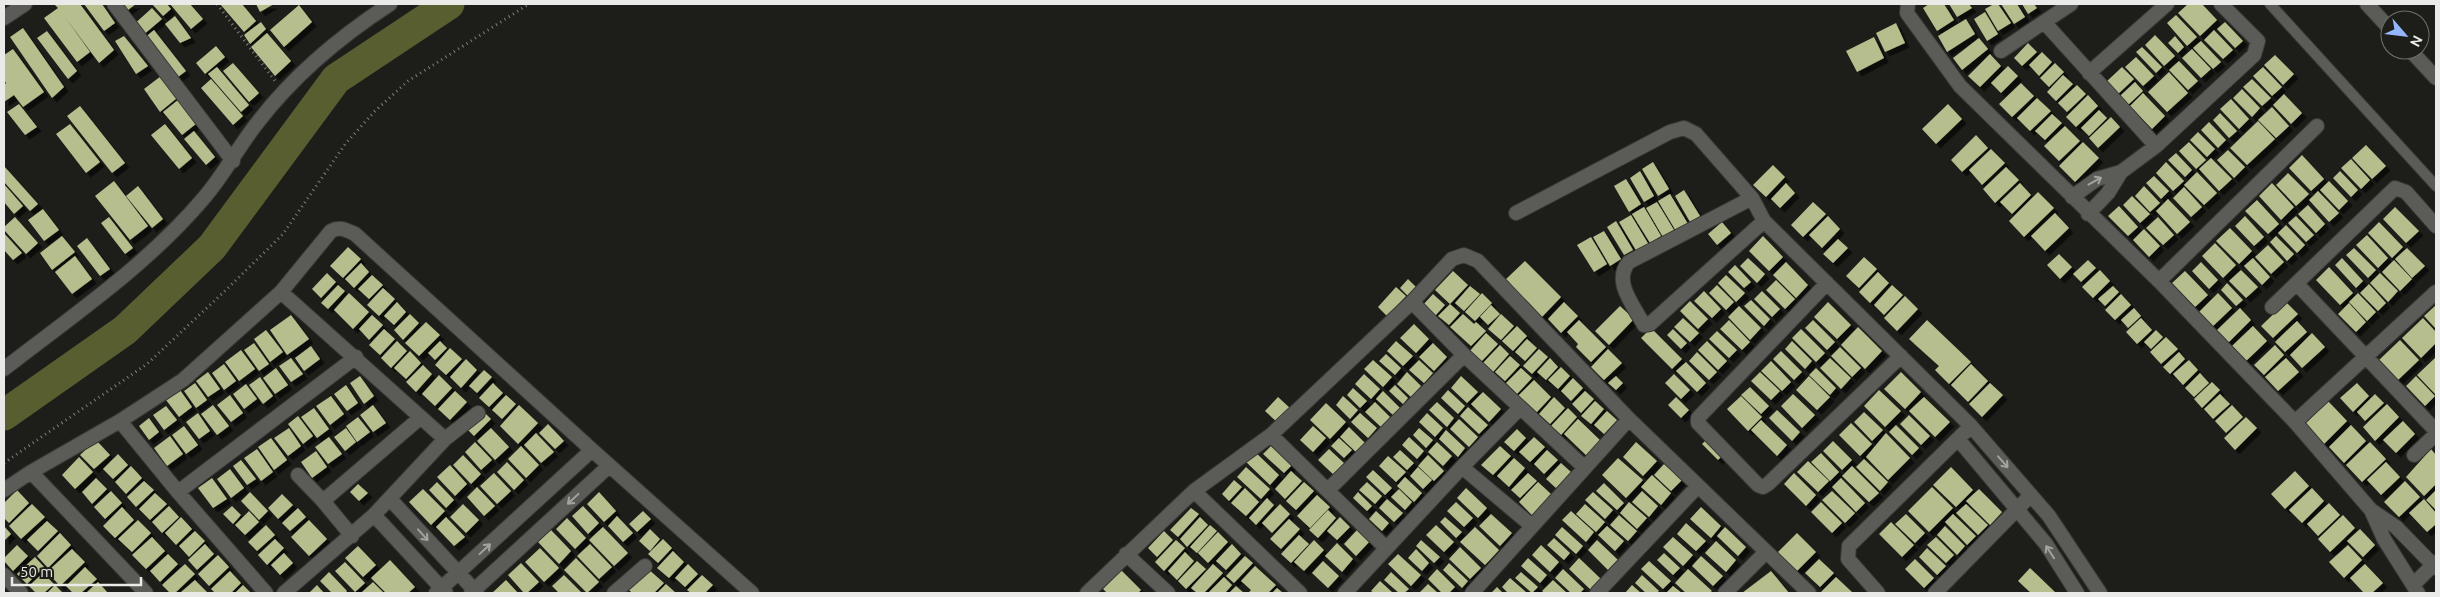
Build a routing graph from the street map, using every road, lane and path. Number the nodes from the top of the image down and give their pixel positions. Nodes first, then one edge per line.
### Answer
1 (25, 4) edge
2 (114, 4) edge
3 (217, 4) edge
4 (390, 4) edge
5 (529, 4) edge
6 (1908, 4) edge
7 (2071, 4) edge
8 (2167, 4) edge
9 (2221, 4) edge
10 (2270, 4) edge
11 (2367, 4) edge
12 (4, 18) edge
13 (2380, 18) edge
14 (2044, 22) junction
15 (2001, 50) dead end
16 (2419, 60) edge
17 (2089, 72) junction
18 (2436, 78) edge
19 (283, 91) junction
20 (2317, 126) dead end
21 (2156, 146) junction
22 (232, 161) junction
23 (2121, 172) junction
24 (2436, 186) edge
25 (2072, 197) junction
26 (1752, 198) junction
27 (1516, 213) dead end
28 (2088, 214) junction
29 (1764, 221) junction
30 (2436, 226) edge
31 (2159, 281) junction
32 (1827, 283) junction
33 (2297, 284) junction
34 (282, 292) junction
35 (2436, 292) edge
36 (1412, 302) junction
37 (2272, 307) dead end
38 (1464, 355) junction
39 (1901, 356) junction
40 (356, 357) junction
41 (2366, 357) junction
42 (4, 369) edge
43 (1519, 408) junction
44 (478, 413) dead end
45 (420, 418) junction
46 (1629, 419) junction
47 (120, 421) junction
48 (2296, 422) junction
49 (1971, 426) junction
50 (2436, 432) edge
51 (1271, 435) junction
52 (445, 439) junction
53 (1958, 439) junction
54 (592, 450) junction
55 (2414, 455) dead end
56 (4, 463) edge
57 (609, 466) junction
58 (1462, 466) junction
59 (1585, 468) junction
60 (32, 472) junction
61 (298, 475) dead end
62 (1698, 486) junction
63 (4, 490) edge
64 (1328, 490) junction
65 (1194, 491) junction
66 (178, 492) junction
67 (2031, 495) junction
68 (390, 499) junction
69 (323, 501) junction
70 (2017, 509) junction
71 (2371, 510) junction
72 (374, 515) junction
73 (1532, 526) junction
74 (352, 536) junction
75 (1386, 548) junction
76 (1766, 552) junction
77 (1126, 554) junction
78 (2435, 565) edge
79 (645, 566) dead end
80 (4, 574) edge
81 (459, 574) junction
82 (2416, 589) edge
83 (18, 592) edge
84 (441, 592) edge
85 (474, 592) edge
86 (146, 593) edge
87 (266, 593) edge
88 (284, 593) edge
89 (614, 593) edge
90 (752, 593) edge
91 (1087, 593) edge
92 (1168, 593) edge
93 (1300, 593) edge
94 (1345, 593) edge
95 (1472, 593) edge
96 (1597, 593) edge
97 (1725, 593) edge
98 (1809, 593) edge
99 (1878, 593) edge
100 (1935, 593) edge
101 (2077, 593) edge
102 (2100, 593) edge

1 - 12 street
2 - 22 street
3 - 19 path
4 - 19 street
5 - 56 path
6 - 25 street
7 - 14 street
8 - 17 street
9 - 21 street
10 - 24 lane
11 - 13 street
14 - 15 street
14 - 17 street
16 - 18 street
17 - 21 street
19 - 22 street
20 - 31 street
21 - 23 street
22 - 42 street
25 -> 23 street
23 - 28 street
25 - 28 street
26 - 27 street
26 - 29 street
26 - 29 street
28 - 31 street
29 - 32 street
30 - 33 street
31 - 48 street
32 - 39 street
32 - 39 street
33 - 37 street
33 - 41 street
34 - 40 street
34 - 47 street
34 - 54 street
35 - 41 street
36 - 38 street
36 - 46 street
36 - 51 street
38 - 43 street
38 - 64 street
39 - 49 street
40 - 45 street
40 - 66 street
41 - 48 street
41 - 50 street
43 - 58 street
43 - 59 street
44 - 52 street
45 - 52 street
45 - 69 street
46 - 59 street
46 - 62 street
47 - 60 street
47 - 66 street
48 - 71 street
49 - 53 street
49 -> 67 street
50 - 55 street
51 - 64 street
51 - 65 street
52 - 68 street
53 - 70 street
53 - 99 street
54 - 57 street
81 -> 54 street
57 -> 85 street
57 - 90 street
58 - 73 street
58 - 75 street
59 - 73 street
60 - 63 street
60 - 86 street
61 - 69 street
62 - 76 street
62 - 96 street
64 - 75 street
65 - 77 street
65 - 93 street
66 - 87 street
67 - 70 street
67 - 102 street
68 - 72 street
68 -> 81 street
69 - 74 street
70 - 100 street
101 -> 70 street
71 - 78 street
71 - 82 street
72 - 74 street
72 - 84 street
73 - 95 street
74 - 88 street
75 - 94 street
76 - 97 street
76 - 98 street
77 - 91 street
77 - 92 street
78 - 82 street
79 - 89 street
80 - 83 street
81 - 84 street
81 - 85 street

